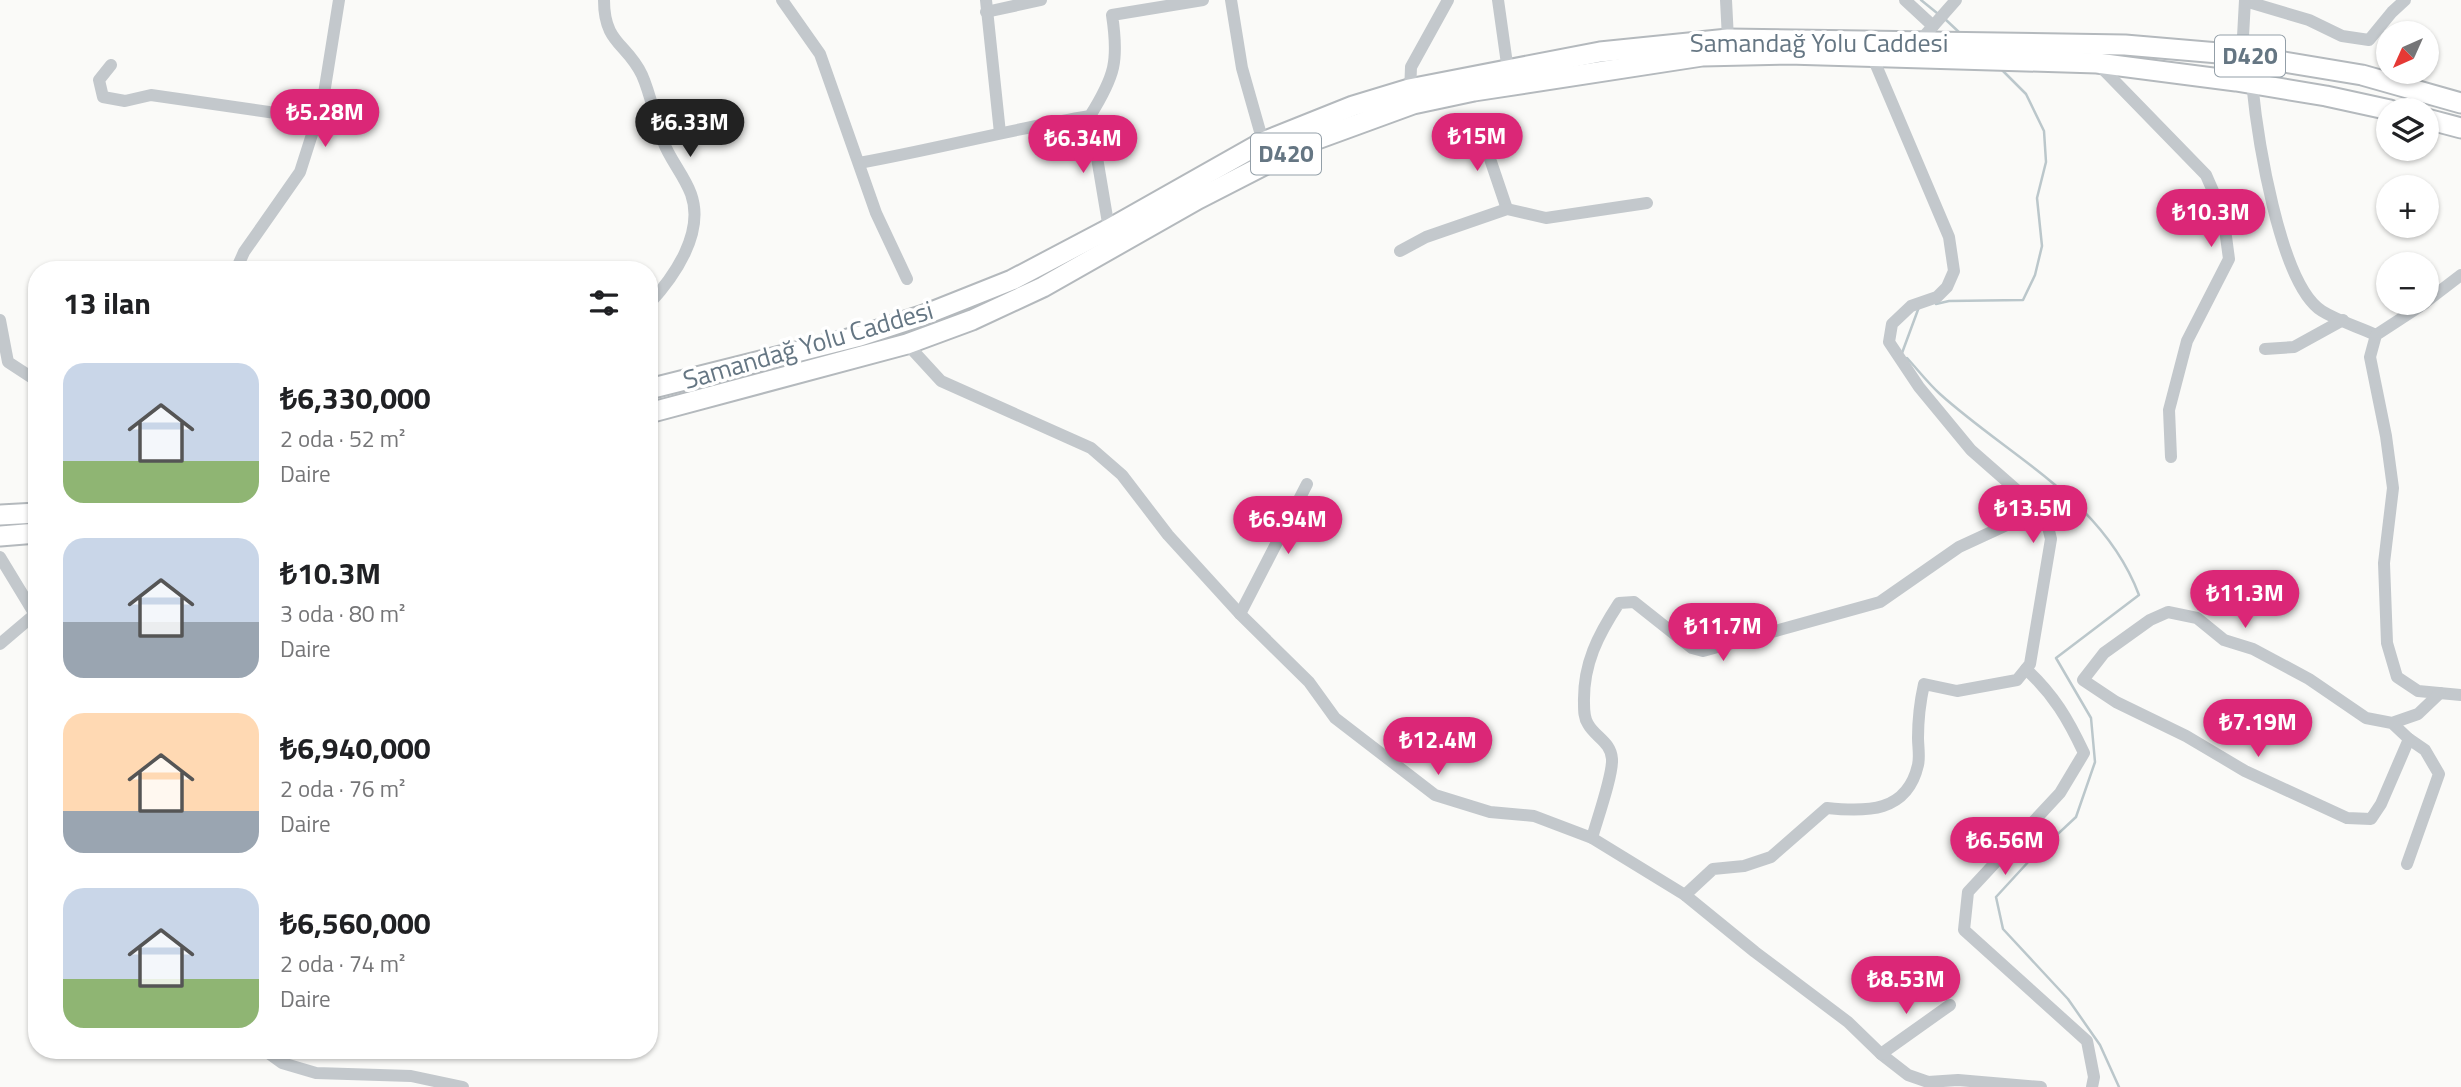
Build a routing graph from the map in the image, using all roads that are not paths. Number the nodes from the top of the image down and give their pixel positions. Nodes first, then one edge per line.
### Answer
1 (339, 0) edge
2 (604, 0) edge
3 (782, 0) edge
4 (1041, 0) edge
5 (1108, 0) edge
6 (1203, 0) edge
7 (1231, 0) edge
8 (1448, 0) edge
9 (1498, 0) edge
10 (1726, 0) edge
11 (1905, 0) edge
12 (2405, 0) edge
13 (2245, 1) edge
14 (1952, 4) edge
15 (986, 6) edge
16 (1112, 15) junction
17 (1935, 24) junction
18 (1728, 39) junction
19 (1919, 42) junction
20 (2242, 55) junction
21 (1873, 58) junction
22 (2097, 63) junction
23 (111, 65) dead end
24 (1508, 71) junction
25 (2252, 83) junction
26 (1411, 97) junction
27 (2461, 103) edge
28 (2376, 107) edge
29 (1090, 116) junction
30 (317, 120) junction
31 (2439, 122) edge
32 (1466, 126) dead end
33 (2461, 128) edge
34 (1000, 133) junction
35 (1263, 142) junction
36 (859, 163) junction
37 (1647, 203) dead end
38 (1507, 209) junction
39 (1109, 229) junction
40 (1400, 251) dead end
41 (240, 261) edge
42 (2461, 275) edge
43 (907, 279) dead end
44 (658, 292) edge
45 (2439, 292) edge
46 (2406, 315) edge
47 (0, 320) edge
48 (2343, 320) junction
49 (2376, 335) junction
50 (907, 344) junction
51 (2265, 349) dead end
52 (28, 375) edge
53 (658, 387) edge
54 (658, 411) edge
55 (2171, 457) dead end
56 (1307, 484) dead end
57 (2039, 510) junction
58 (28, 511) edge
59 (0, 514) edge
60 (28, 534) edge
61 (0, 536) edge
62 (0, 557) edge
63 (28, 603) edge
64 (1240, 614) junction
65 (28, 622) edge
66 (0, 644) edge
67 (2026, 669) junction
68 (2440, 693) junction
69 (2461, 695) edge
70 (2392, 723) junction
71 (2409, 739) junction
72 (1592, 838) junction
73 (2407, 864) dead end
74 (1685, 895) junction
75 (1950, 1006) dead end
76 (1881, 1054) junction
77 (276, 1059) edge
78 (1957, 1083) edge
79 (463, 1087) edge
80 (2041, 1087) edge
81 (2092, 1087) edge

1 - 30 street
2 - 44 street
3 - 36 street
4 - 15 street
5 - 16 street
6 - 16 street
7 - 35 street
8 - 26 street
9 - 24 street
10 - 18 street
11 - 17 street
12 - 13 street
13 - 20 street
14 - 17 street
15 - 34 street
16 - 29 street
17 - 19 street
18 - 19 highway, Samandağ Yolu Caddesi / D420
18 - 24 highway, Samandağ Yolu Caddesi / D420
19 - 20 highway, Samandağ Yolu Caddesi / D420
20 - 27 highway, Samandağ Yolu Caddesi / D420
21 - 22 highway, Samandağ Yolu Caddesi / D420
21 - 26 highway, Samandağ Yolu Caddesi / D420
21 - 57 street
22 - 25 highway, Samandağ Yolu Caddesi / D420
22 - 55 street
23 - 30 street
24 - 26 highway, Samandağ Yolu Caddesi / D420
25 - 28 highway, Samandağ Yolu Caddesi / D420
25 - 48 street
26 - 35 highway, Samandağ Yolu Caddesi / D420
26 - 50 highway, Samandağ Yolu Caddesi / D420
29 - 34 street
29 - 39 street
30 - 41 street
31 - 33 highway
32 - 38 street
34 - 36 street
35 - 39 highway, Samandağ Yolu Caddesi / D420
36 - 43 street
37 - 38 street
38 - 40 street
39 - 53 highway, Samandağ Yolu Caddesi / D420
42 - 45 street
46 - 49 street
47 - 52 street
48 - 49 street
48 - 51 street
49 - 68 street
50 - 54 highway, Samandağ Yolu Caddesi / D420
50 - 64 street
56 - 64 street
57 - 67 street
57 - 72 street
58 - 59 highway
60 - 61 highway
62 - 63 street
64 - 72 street
65 - 66 street
67 - 74 street
67 - 81 street
68 - 69 street
68 - 70 street
70 - 71 street
70 - 71 street
71 - 73 street
72 - 74 street
74 - 76 street
75 - 76 street
76 - 78 street
77 - 79 street
78 - 80 street

